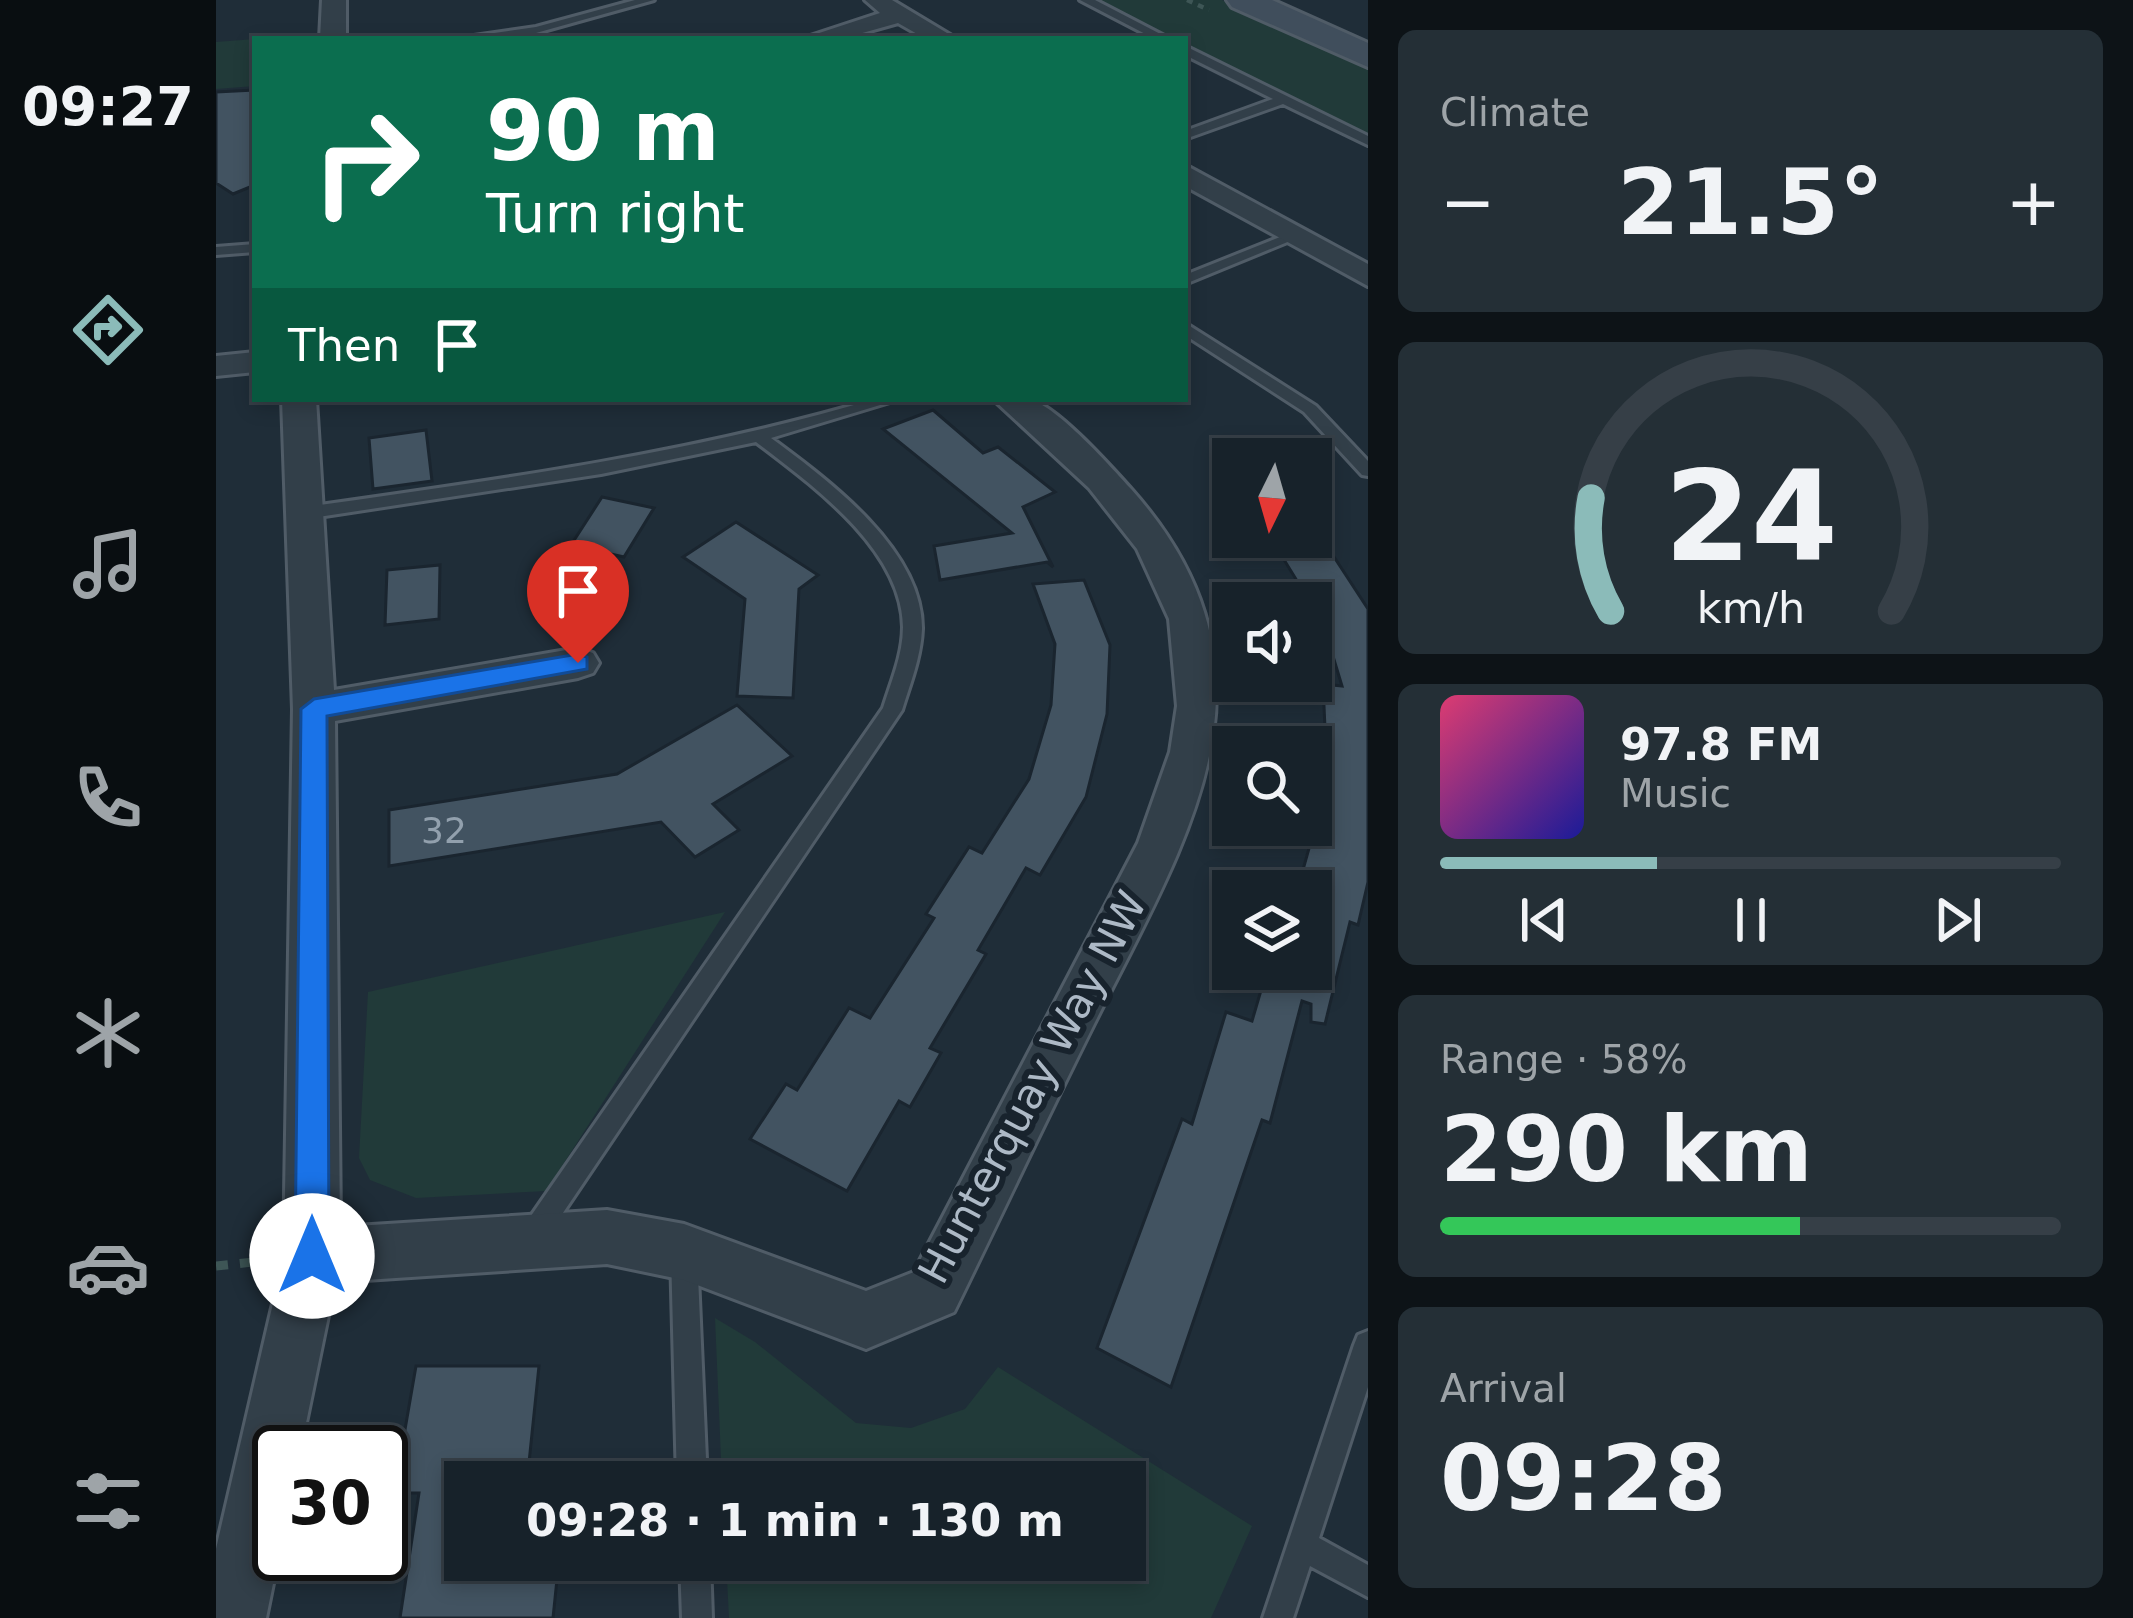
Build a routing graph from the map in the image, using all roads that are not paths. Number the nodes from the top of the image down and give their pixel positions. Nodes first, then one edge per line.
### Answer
1 (334, 0) edge
2 (648, 0) edge
3 (873, 0) edge
4 (1086, 0) edge
5 (1244, 0) edge
6 (1305, 0) edge
7 (899, 15) junction
8 (1368, 28) edge
9 (333, 36) edge
10 (485, 36) edge
11 (825, 36) edge
12 (938, 36) edge
13 (1158, 36) edge
14 (1188, 52) edge
15 (1368, 56) edge
16 (1284, 100) junction
17 (1188, 134) edge
18 (1368, 141) edge
19 (1188, 176) edge
20 (1294, 236) junction
21 (252, 248) edge
22 (216, 251) edge
23 (1368, 277) edge
24 (1188, 279) edge
25 (1188, 330) edge
26 (252, 362) edge
27 (216, 366) edge
28 (299, 402) edge
29 (882, 402) edge
30 (1013, 402) edge
31 (760, 438) junction
32 (1368, 471) edge
33 (304, 513) junction
34 (578, 663) dead end
35 (314, 709) junction
36 (528, 1243) junction
37 (684, 1252) junction
38 (312, 1256) junction
39 (1368, 1345) edge
40 (691, 1461) edge
41 (1301, 1544) junction
42 (696, 1581) edge
43 (1368, 1582) edge
44 (233, 1618) edge
45 (698, 1618) edge
46 (1278, 1618) edge

1 - 9 street
2 - 10 lane
3 - 7 street
4 - 13 lane
5 - 15 main road
6 - 8 main road
7 - 11 street
7 - 12 street
14 - 16 lane
16 - 17 lane
16 - 18 lane
19 - 20 street
20 - 23 street
20 - 24 lane
21 - 22 lane
25 - 32 lane
26 - 27 street
28 - 33 street
29 - 31 lane
30 - 37 street, Hunterquay Way NW
31 - 33 lane
31 - 36 lane
33 - 35 street
34 - 35 street
35 - 38 street
36 - 37 street, Hunterquay Way NW
36 - 38 street, Hunterquay Way NW
37 - 40 lane
38 - 44 street
39 - 41 lane
41 - 43 lane
41 - 46 lane
42 - 45 lane

